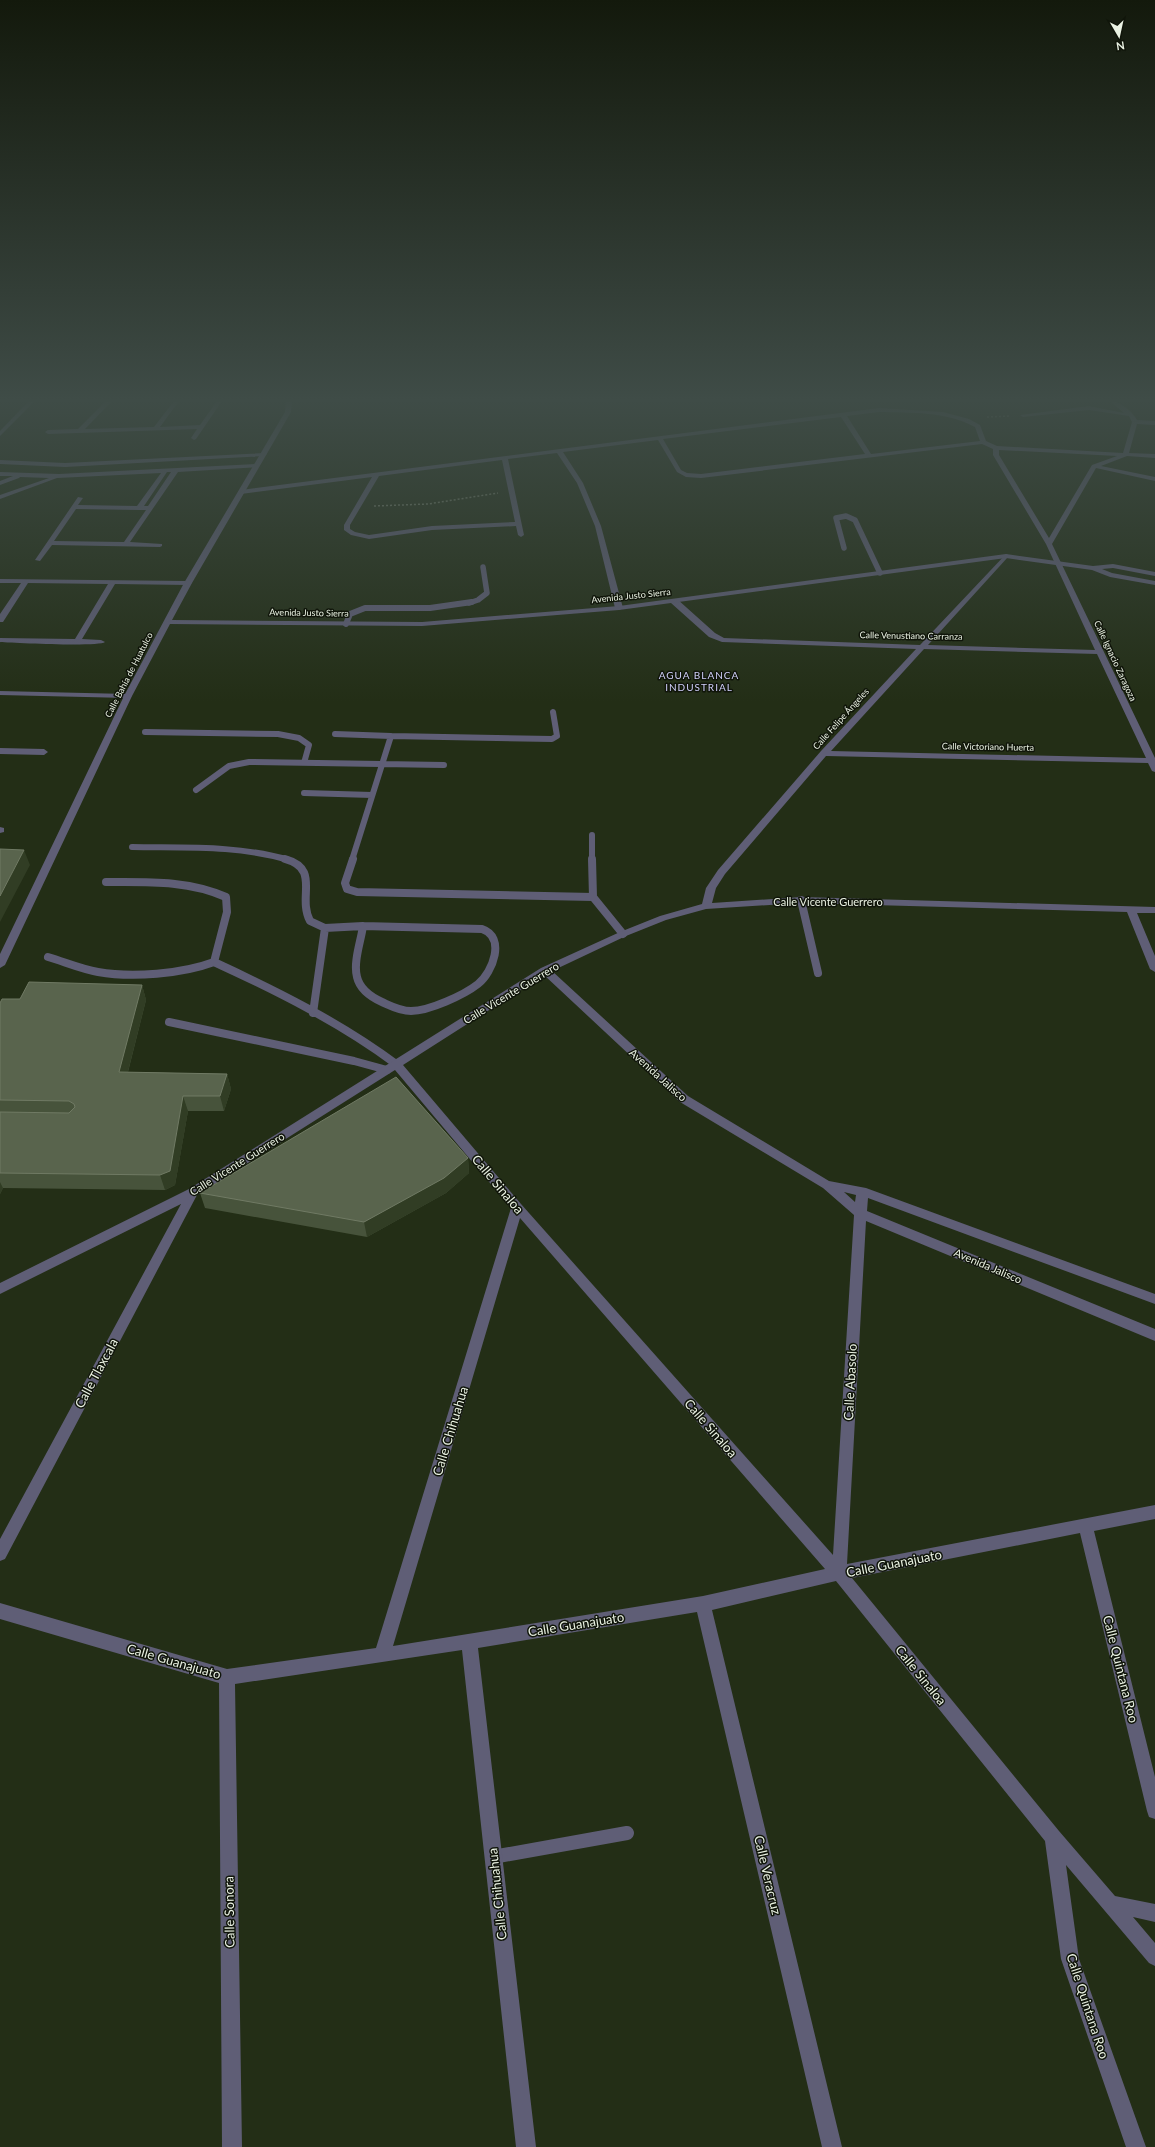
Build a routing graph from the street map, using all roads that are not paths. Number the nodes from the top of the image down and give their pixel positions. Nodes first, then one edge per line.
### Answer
1 (78, 501) edge
2 (144, 501) edge
3 (155, 501) edge
4 (236, 501) edge
5 (361, 501) edge
6 (514, 501) edge
7 (588, 501) edge
8 (1024, 501) edge
9 (1074, 501) edge
10 (74, 506) junction
11 (139, 508) junction
12 (151, 508) junction
13 (519, 524) junction
14 (521, 535) dead end
15 (50, 543) junction
16 (126, 544) junction
17 (1049, 544) junction
18 (160, 545) dead end
19 (844, 548) dead end
20 (1006, 556) junction
21 (38, 560) dead end
22 (1057, 563) junction
23 (483, 567) dead end
24 (1093, 568) junction
25 (880, 572) junction
26 (1155, 574) edge
27 (0, 581) edge
28 (25, 582) junction
29 (1155, 583) edge
30 (111, 585) junction
31 (186, 586) junction
32 (674, 601) junction
33 (619, 608) junction
34 (0, 620) edge
35 (167, 622) junction
36 (346, 624) junction
37 (0, 640) edge
38 (77, 642) junction
39 (101, 642) dead end
40 (922, 646) junction
41 (1099, 652) junction
42 (0, 693) edge
43 (128, 696) junction
44 (553, 712) dead end
45 (145, 732) dead end
46 (335, 734) dead end
47 (391, 736) junction
48 (0, 751) edge
49 (44, 752) dead end
50 (824, 753) junction
51 (1153, 761) edge
52 (304, 763) junction
53 (381, 764) junction
54 (444, 765) dead end
55 (1155, 769) edge
56 (196, 790) dead end
57 (304, 793) dead end
58 (372, 795) junction
59 (592, 835) dead end
60 (132, 847) dead end
61 (106, 882) dead end
62 (593, 897) junction
63 (801, 900) junction
64 (706, 906) junction
65 (1131, 910) junction
66 (1155, 910) edge
67 (363, 926) junction
68 (325, 928) junction
69 (623, 934) junction
70 (48, 957) dead end
71 (1, 960) edge
72 (214, 962) junction
73 (1155, 969) edge
74 (545, 970) junction
75 (818, 973) dead end
76 (313, 1012) junction
77 (169, 1022) dead end
78 (391, 1067) junction
79 (827, 1185) junction
80 (862, 1191) junction
81 (193, 1192) junction
82 (517, 1207) junction
83 (860, 1213) junction
84 (0, 1288) edge
85 (1155, 1300) edge
86 (1155, 1335) edge
87 (1155, 1512) edge
88 (1086, 1526) junction
89 (0, 1554) edge
90 (839, 1573) junction
91 (703, 1604) junction
92 (0, 1611) edge
93 (469, 1641) junction
94 (382, 1655) junction
95 (227, 1677) junction
96 (1155, 1811) edge
97 (627, 1833) dead end
98 (1053, 1837) junction
99 (493, 1857) junction
100 (1111, 1904) junction
101 (1155, 1913) edge
102 (1155, 1957) edge
103 (232, 2147) edge
104 (526, 2147) edge
105 (832, 2147) edge
106 (1136, 2147) edge

1 - 10 street
2 - 11 street
3 - 12 street
4 - 31 street, Calle Bahía de Huatulco
5 - 13 street
6 - 13 street
7 - 33 street
8 - 17 street
9 - 17 street
10 - 11 street
10 - 15 street
11 - 12 street
12 - 16 street
13 - 14 street
15 - 16 street
15 - 21 street
16 - 18 street
17 - 22 street
19 - 25 lane
20 - 22 street, Avenida Justo Sierra
20 - 25 street, Avenida Justo Sierra
20 - 40 street, Calle Felipe Ángeles
22 - 24 street, Avenida Justo Sierra
22 - 41 street, Calle Ignacio Zaragoza
23 - 36 lane
24 - 26 street, Avenida Justo Sierra
24 - 29 street, Avenida Justo Sierra
25 - 32 street, Avenida Justo Sierra
27 - 28 street
28 - 30 street
28 - 34 street
30 - 31 street
30 - 38 street
31 - 35 street, Calle Bahía de Huatulco
32 - 33 street, Avenida Justo Sierra
32 - 40 street, Calle Venustiano Carranza
33 - 36 street, Avenida Justo Sierra
35 - 36 street, Avenida Justo Sierra
35 - 43 street, Calle Bahía de Huatulco
37 - 38 street
38 - 39 street
40 - 41 street, Calle Venustiano Carranza
40 - 50 street, Calle Felipe Ángeles
41 - 51 street, Calle Ignacio Zaragoza
42 - 43 street
43 - 71 street, Calle Bahía de Huatulco
44 - 47 lane
45 - 52 lane
46 - 47 lane
47 - 53 lane
48 - 49 street
50 - 51 street, Calle Victoriano Huerta
50 - 64 street, Calle Felipe Ángeles
51 - 55 street, Calle Ignacio Zaragoza
52 - 53 lane
52 - 56 lane
53 - 54 lane
53 - 58 lane
57 - 58 lane
58 - 62 lane
59 - 62 lane
60 - 68 lane
61 - 72 lane
62 - 69 lane
63 - 64 street, Calle Vicente Guerrero
63 - 65 street, Calle Vicente Guerrero
63 - 75 lane
64 - 69 street, Calle Vicente Guerrero
65 - 66 street, Calle Vicente Guerrero
65 - 73 street
67 - 67 lane
67 - 68 lane
68 - 76 lane
69 - 74 street, Calle Vicente Guerrero
70 - 72 lane
72 - 76 lane, Calle Sinaloa
74 - 78 street, Calle Vicente Guerrero
74 - 79 street, Avenida Jalisco
76 - 78 lane, Calle Sinaloa
77 - 78 lane
78 - 81 street, Calle Vicente Guerrero
78 - 82 street, Calle Sinaloa
79 - 80 street, Avenida Jalisco
79 - 83 street, Avenida Jalisco
80 - 83 street, Calle Abasolo
80 - 85 street, Avenida Jalisco
81 - 84 street, Calle Vicente Guerrero
81 - 89 street, Calle Tlaxcala
82 - 90 street, Calle Sinaloa
82 - 94 street, Calle Chihuahua
83 - 86 street, Avenida Jalisco
83 - 90 street, Calle Abasolo
87 - 88 street, Calle Guanajuato
88 - 90 street, Calle Guanajuato
88 - 96 street, Calle Quintana Roo
90 - 91 street, Calle Guanajuato
90 - 98 street, Calle Sinaloa
91 - 93 street, Calle Guanajuato
91 - 105 street, Calle Veracruz
92 - 95 street, Calle Guanajuato
93 - 94 street, Calle Guanajuato
93 - 99 street, Calle Chihuahua
94 - 95 street, Calle Guanajuato
95 - 103 street, Calle Sonora
97 - 99 lane
98 - 100 street, Calle Sinaloa
98 - 106 street, Calle Quintana Roo
99 - 104 street, Calle Chihuahua
100 - 101 street
100 - 102 street, Calle Sinaloa

